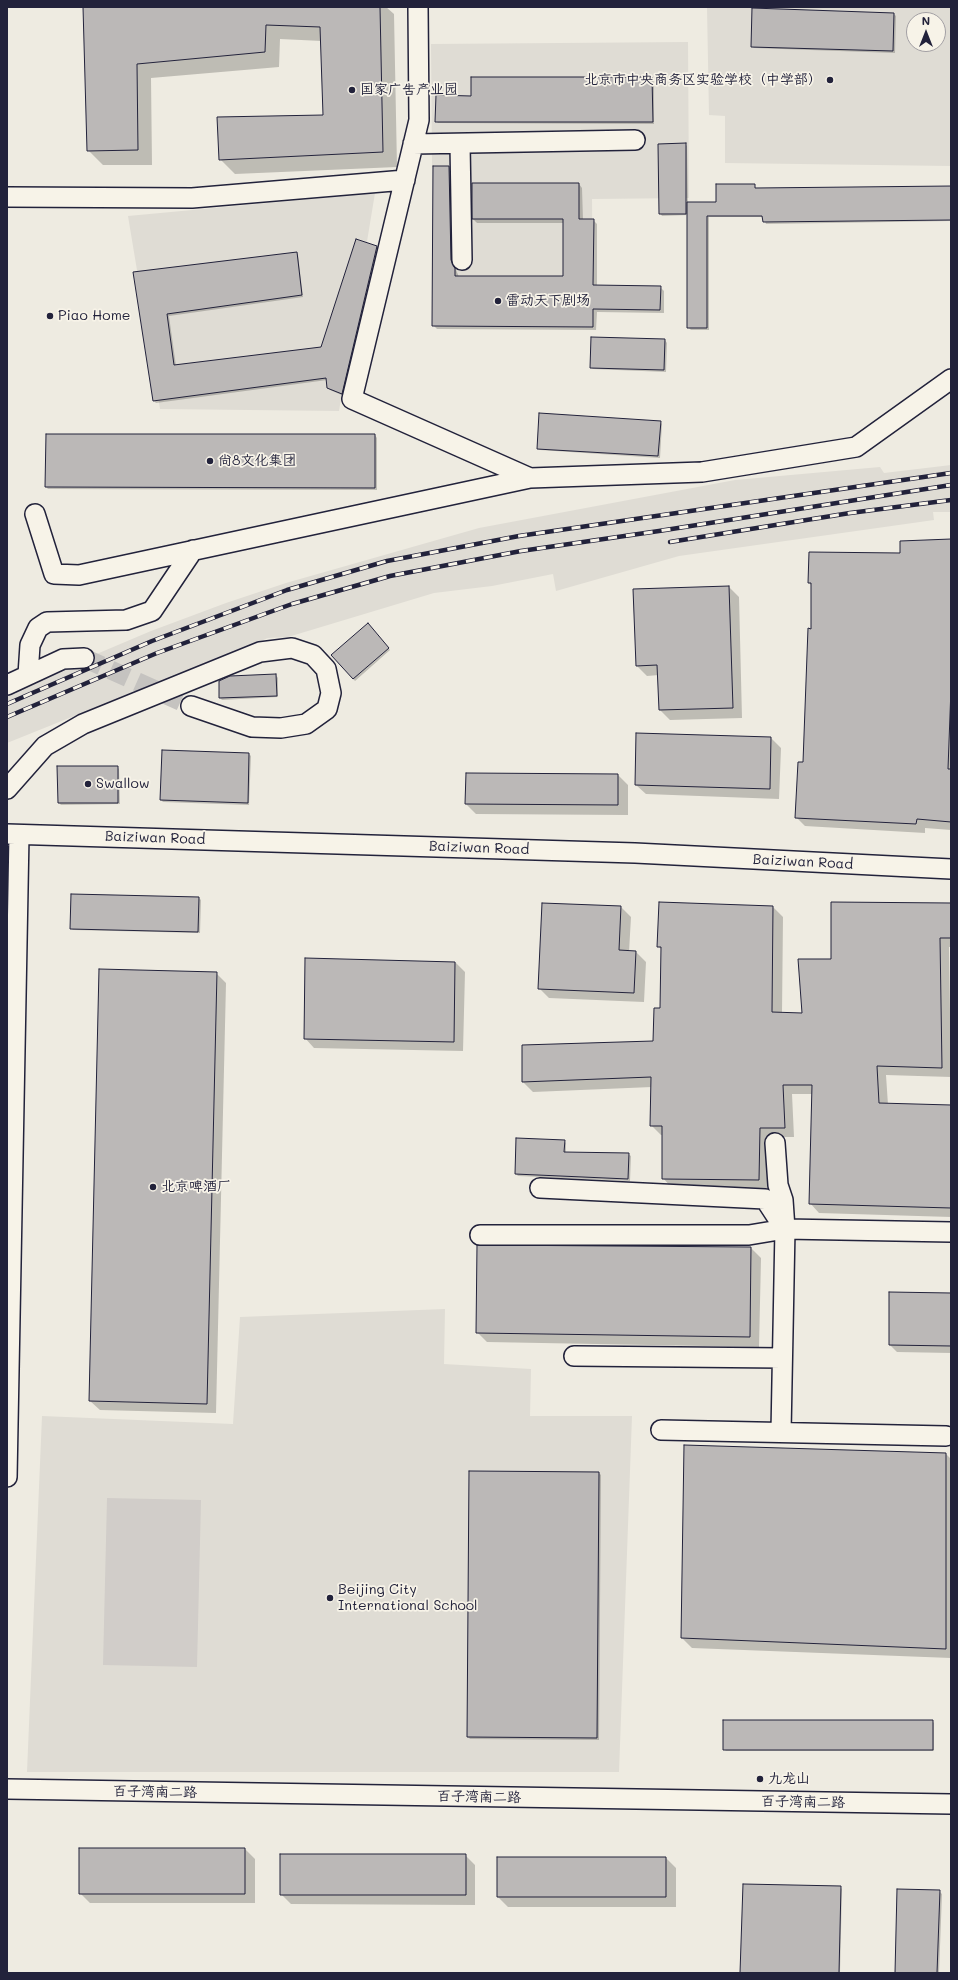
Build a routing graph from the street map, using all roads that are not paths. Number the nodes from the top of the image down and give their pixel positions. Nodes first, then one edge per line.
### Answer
1 (418, 7) edge
2 (635, 140) dead end
3 (413, 144) junction
4 (460, 144) junction
5 (405, 180) junction
6 (7, 197) edge
7 (462, 260) dead end
8 (951, 379) edge
9 (530, 478) junction
10 (35, 514) dead end
11 (193, 550) junction
12 (84, 658) tunnel mouth
13 (28, 675) junction
14 (7, 685) edge
15 (191, 706) tunnel mouth
16 (7, 789) edge
17 (13, 834) edge
18 (951, 869) edge
19 (775, 1143) dead end
20 (540, 1188) dead end
21 (785, 1229) junction
22 (951, 1232) edge
23 (480, 1234) dead end
24 (9, 1284) edge
25 (574, 1356) dead end
26 (782, 1358) junction
27 (661, 1430) dead end
28 (781, 1432) junction
29 (946, 1436) dead end
30 (7, 1477) edge
31 (7, 1789) edge
32 (951, 1804) edge

1 - 3 street
2 - 4 street
3 - 4 street
3 - 5 street
4 - 7 street
5 - 6 street
5 - 9 street
8 - 9 street
9 - 11 street
10 - 11 street
11 - 13 street
12 - 13 street
13 - 14 street
15 - 16 street
17 - 18 street, Baiziwan Road
17 - 24 street
19 - 21 street
20 - 21 street
21 - 22 street
21 - 23 street
21 - 26 street
24 - 30 street
25 - 26 street
26 - 28 street
27 - 28 street
28 - 29 street
31 - 32 street, 百子湾南二路

